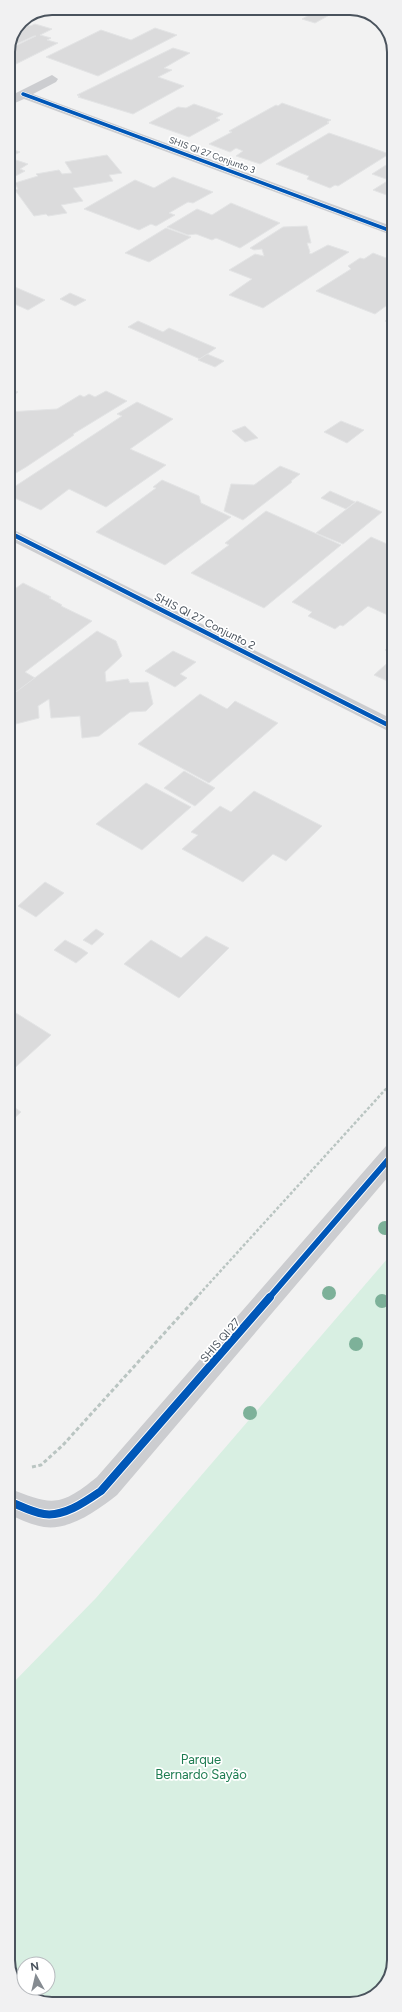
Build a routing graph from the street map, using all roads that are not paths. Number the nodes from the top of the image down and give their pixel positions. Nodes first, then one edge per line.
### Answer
1 (52, 79) dead end
2 (24, 94) junction
3 (15, 98) edge
4 (387, 229) edge
5 (15, 536) edge
6 (387, 724) edge
7 (387, 1161) edge
8 (15, 1503) edge

1 - 2 street
2 - 3 street
2 - 4 street, SHIS QI 27 Conjunto 3
5 - 6 street, SHIS QI 27 Conjunto 2
7 - 8 street, SHIS QI 27

